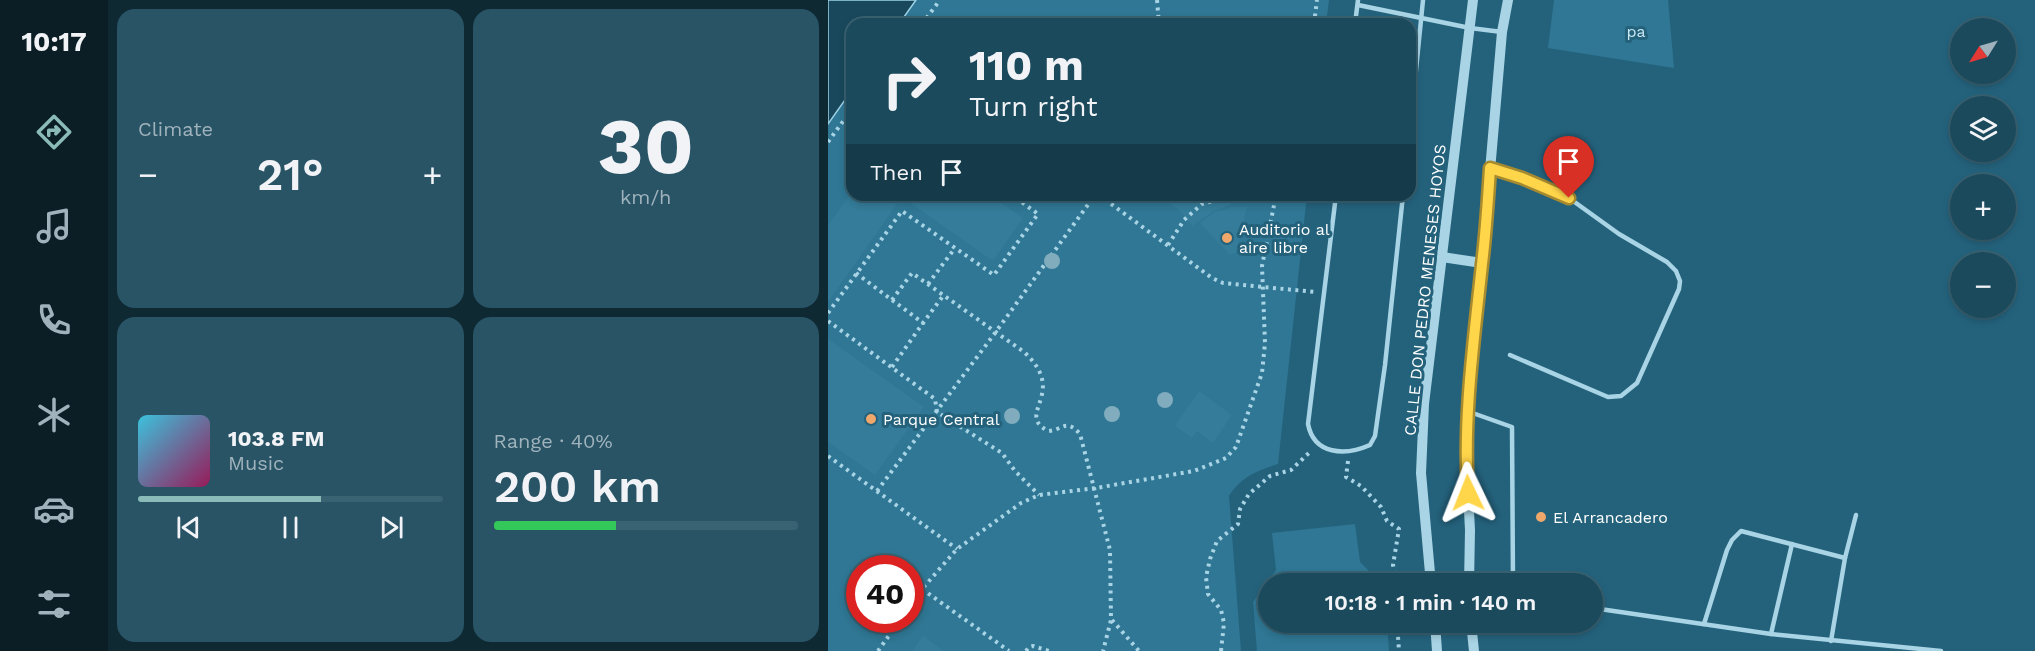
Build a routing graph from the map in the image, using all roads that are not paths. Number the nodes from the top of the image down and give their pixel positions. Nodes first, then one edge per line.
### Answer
1 (1424, 0) edge
2 (1473, 0) edge
3 (1508, 0) edge
4 (1358, 3) edge
5 (1422, 17) junction
6 (1356, 18) edge
7 (1470, 28) junction
8 (1503, 33) junction
9 (1416, 74) edge
10 (1490, 168) junction
11 (1335, 201) edge
12 (1402, 201) edge
13 (1442, 257) junction
14 (1482, 263) junction
15 (1509, 355) dead end
16 (1467, 411) junction
17 (1856, 516) dead end
18 (1792, 544) junction
19 (1845, 558) junction
20 (1430, 573) edge
21 (1469, 573) edge
22 (1513, 573) edge
23 (1603, 609) edge
24 (1704, 624) junction
25 (1436, 633) edge
26 (1472, 633) edge
27 (1771, 634) junction
28 (1831, 640) junction
29 (1437, 651) edge
30 (1474, 651) edge
31 (1941, 651) edge

1 - 5 lane
2 - 7 street, CALLE DON PEDRO MENESES HOYOS
3 - 8 street
4 - 5 lane
4 - 6 lane
5 - 7 lane
5 - 9 lane
7 - 8 lane
7 - 13 street, CALLE DON PEDRO MENESES HOYOS
8 - 10 street
10 - 14 street
10 - 15 lane
11 - 12 lane
13 - 14 street
13 - 20 street, CALLE DON PEDRO MENESES HOYOS
14 - 16 street
16 - 21 street
16 - 22 lane
17 - 19 lane
18 - 19 lane
18 - 24 lane
18 - 27 lane
19 - 28 lane
23 - 24 lane
24 - 27 lane
25 - 29 street
26 - 30 street
27 - 28 lane
28 - 31 lane

